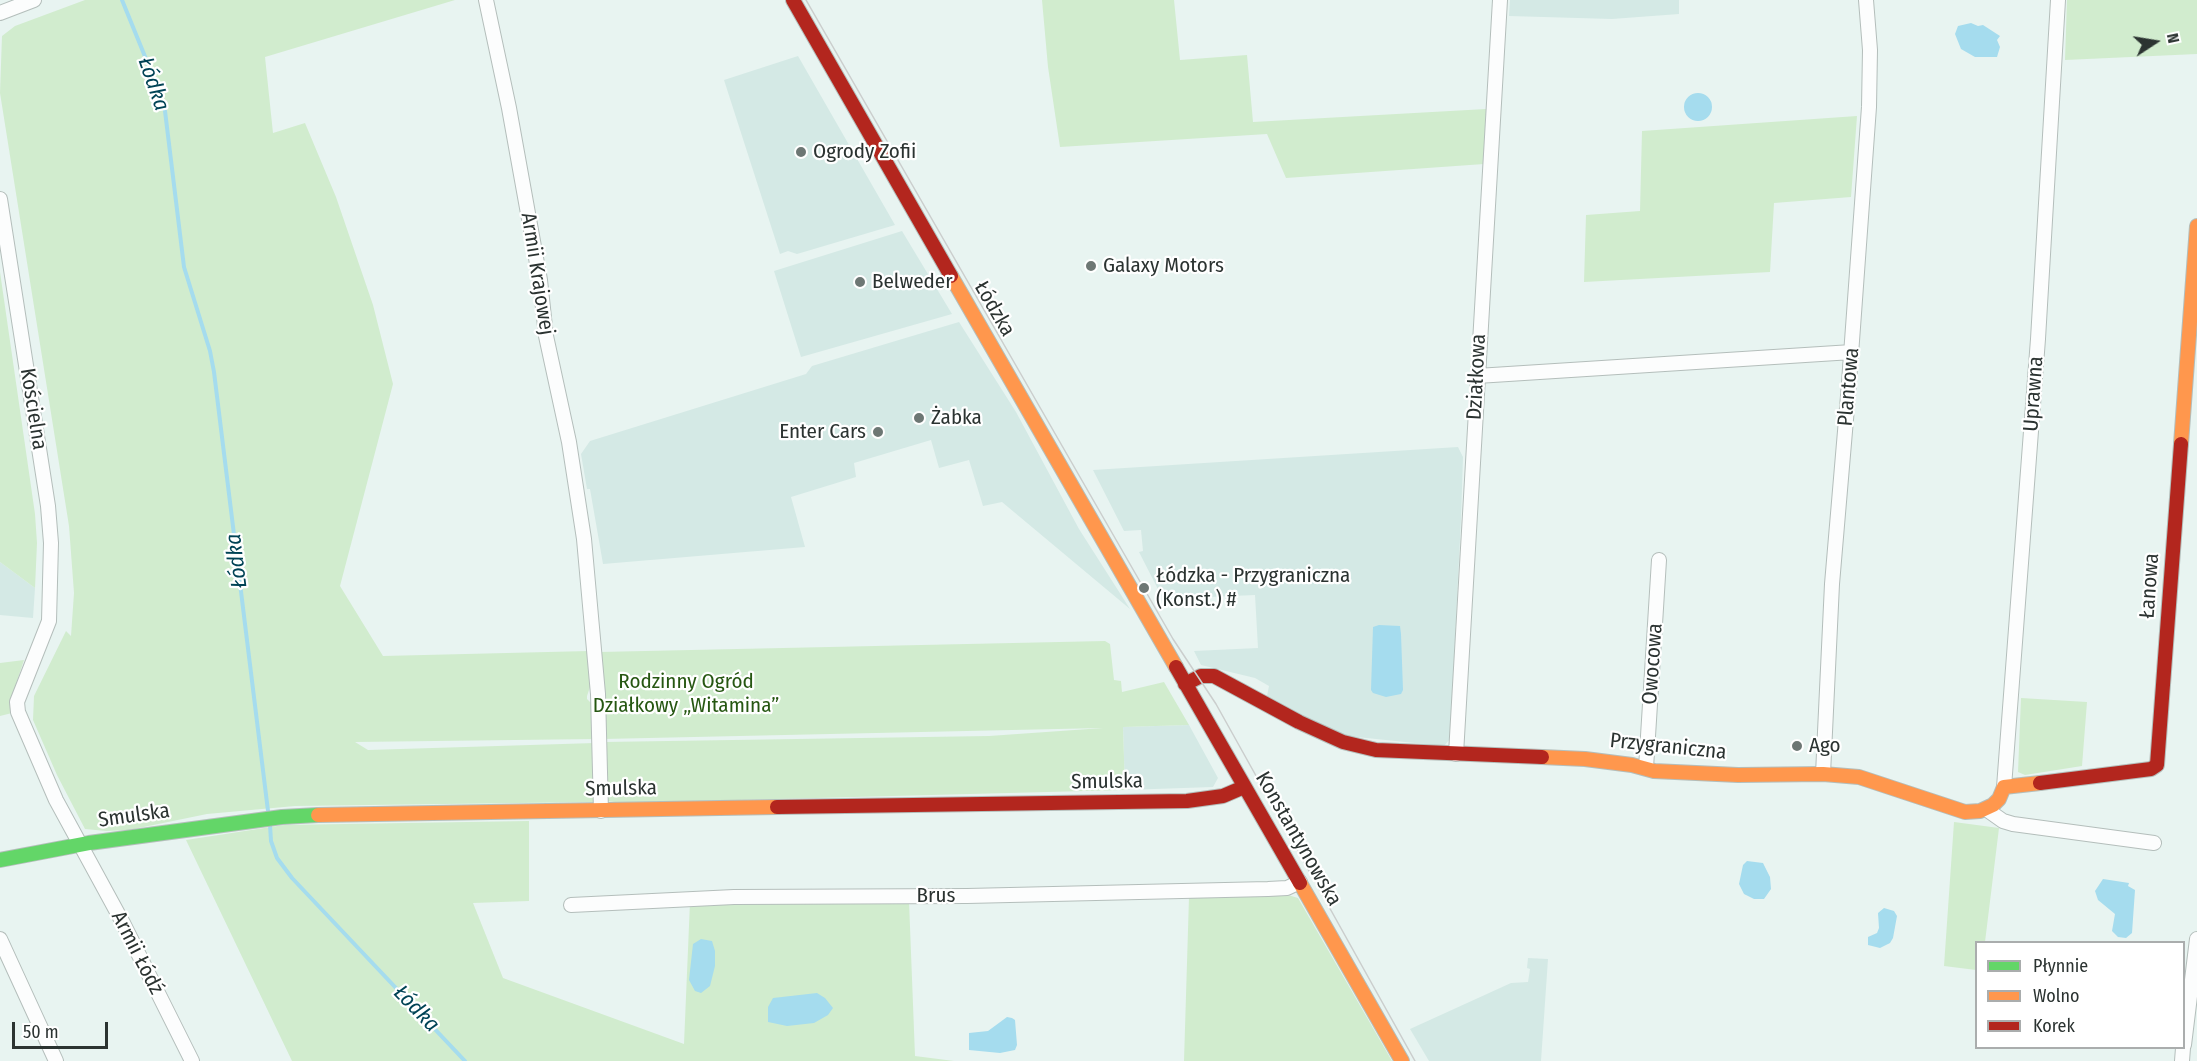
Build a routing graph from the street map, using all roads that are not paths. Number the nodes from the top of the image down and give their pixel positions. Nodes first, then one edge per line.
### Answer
1 (34, 0) edge
2 (486, 0) edge
3 (794, 0) edge
4 (1500, 0) edge
5 (1866, 0) edge
6 (2058, 0) edge
7 (0, 13) edge
8 (0, 199) edge
9 (2197, 226) edge
10 (1851, 352) junction
11 (1477, 376) junction
12 (1659, 560) dead end
13 (1159, 638) joint
14 (1185, 684) junction
15 (1456, 754) junction
16 (1646, 768) junction
17 (1823, 774) junction
18 (1244, 787) junction
19 (2004, 787) junction
20 (1986, 809) junction
21 (601, 811) junction
22 (2154, 843) dead end
23 (80, 846) junction
24 (0, 860) edge
25 (1300, 882) junction
26 (571, 905) dead end
27 (0, 939) edge
28 (2197, 939) edge
29 (2185, 1031) edge
30 (56, 1061) edge
31 (192, 1061) edge
32 (1402, 1061) edge

1 - 7 street
2 - 21 street, Armii Krajowej
3 - 13 street, Łódzka
4 - 11 street, Działkowa
5 - 10 street, Plantowa
6 - 19 street, Uprawna
8 - 23 street, Kościelna
9 - 19 street, Łanowa
10 - 11 street
10 - 17 street, Plantowa
11 - 15 street, Działkowa
12 - 16 street, Owocowa
13 - 14 street, Konstantynowska
14 - 15 street, Przygraniczna
14 - 18 street, Konstantynowska
15 - 16 street, Przygraniczna
16 - 17 street, Przygraniczna
17 - 20 street, Przygraniczna
18 - 21 street, Smulska
18 - 25 street, Konstantynowska
19 - 20 street
20 - 22 street
21 - 23 street, Smulska
23 - 24 street, Smulska
23 - 31 street, Armii Łódź
25 - 26 street, Brus
25 - 32 street, Konstantynowska
27 - 30 street
28 - 29 street

